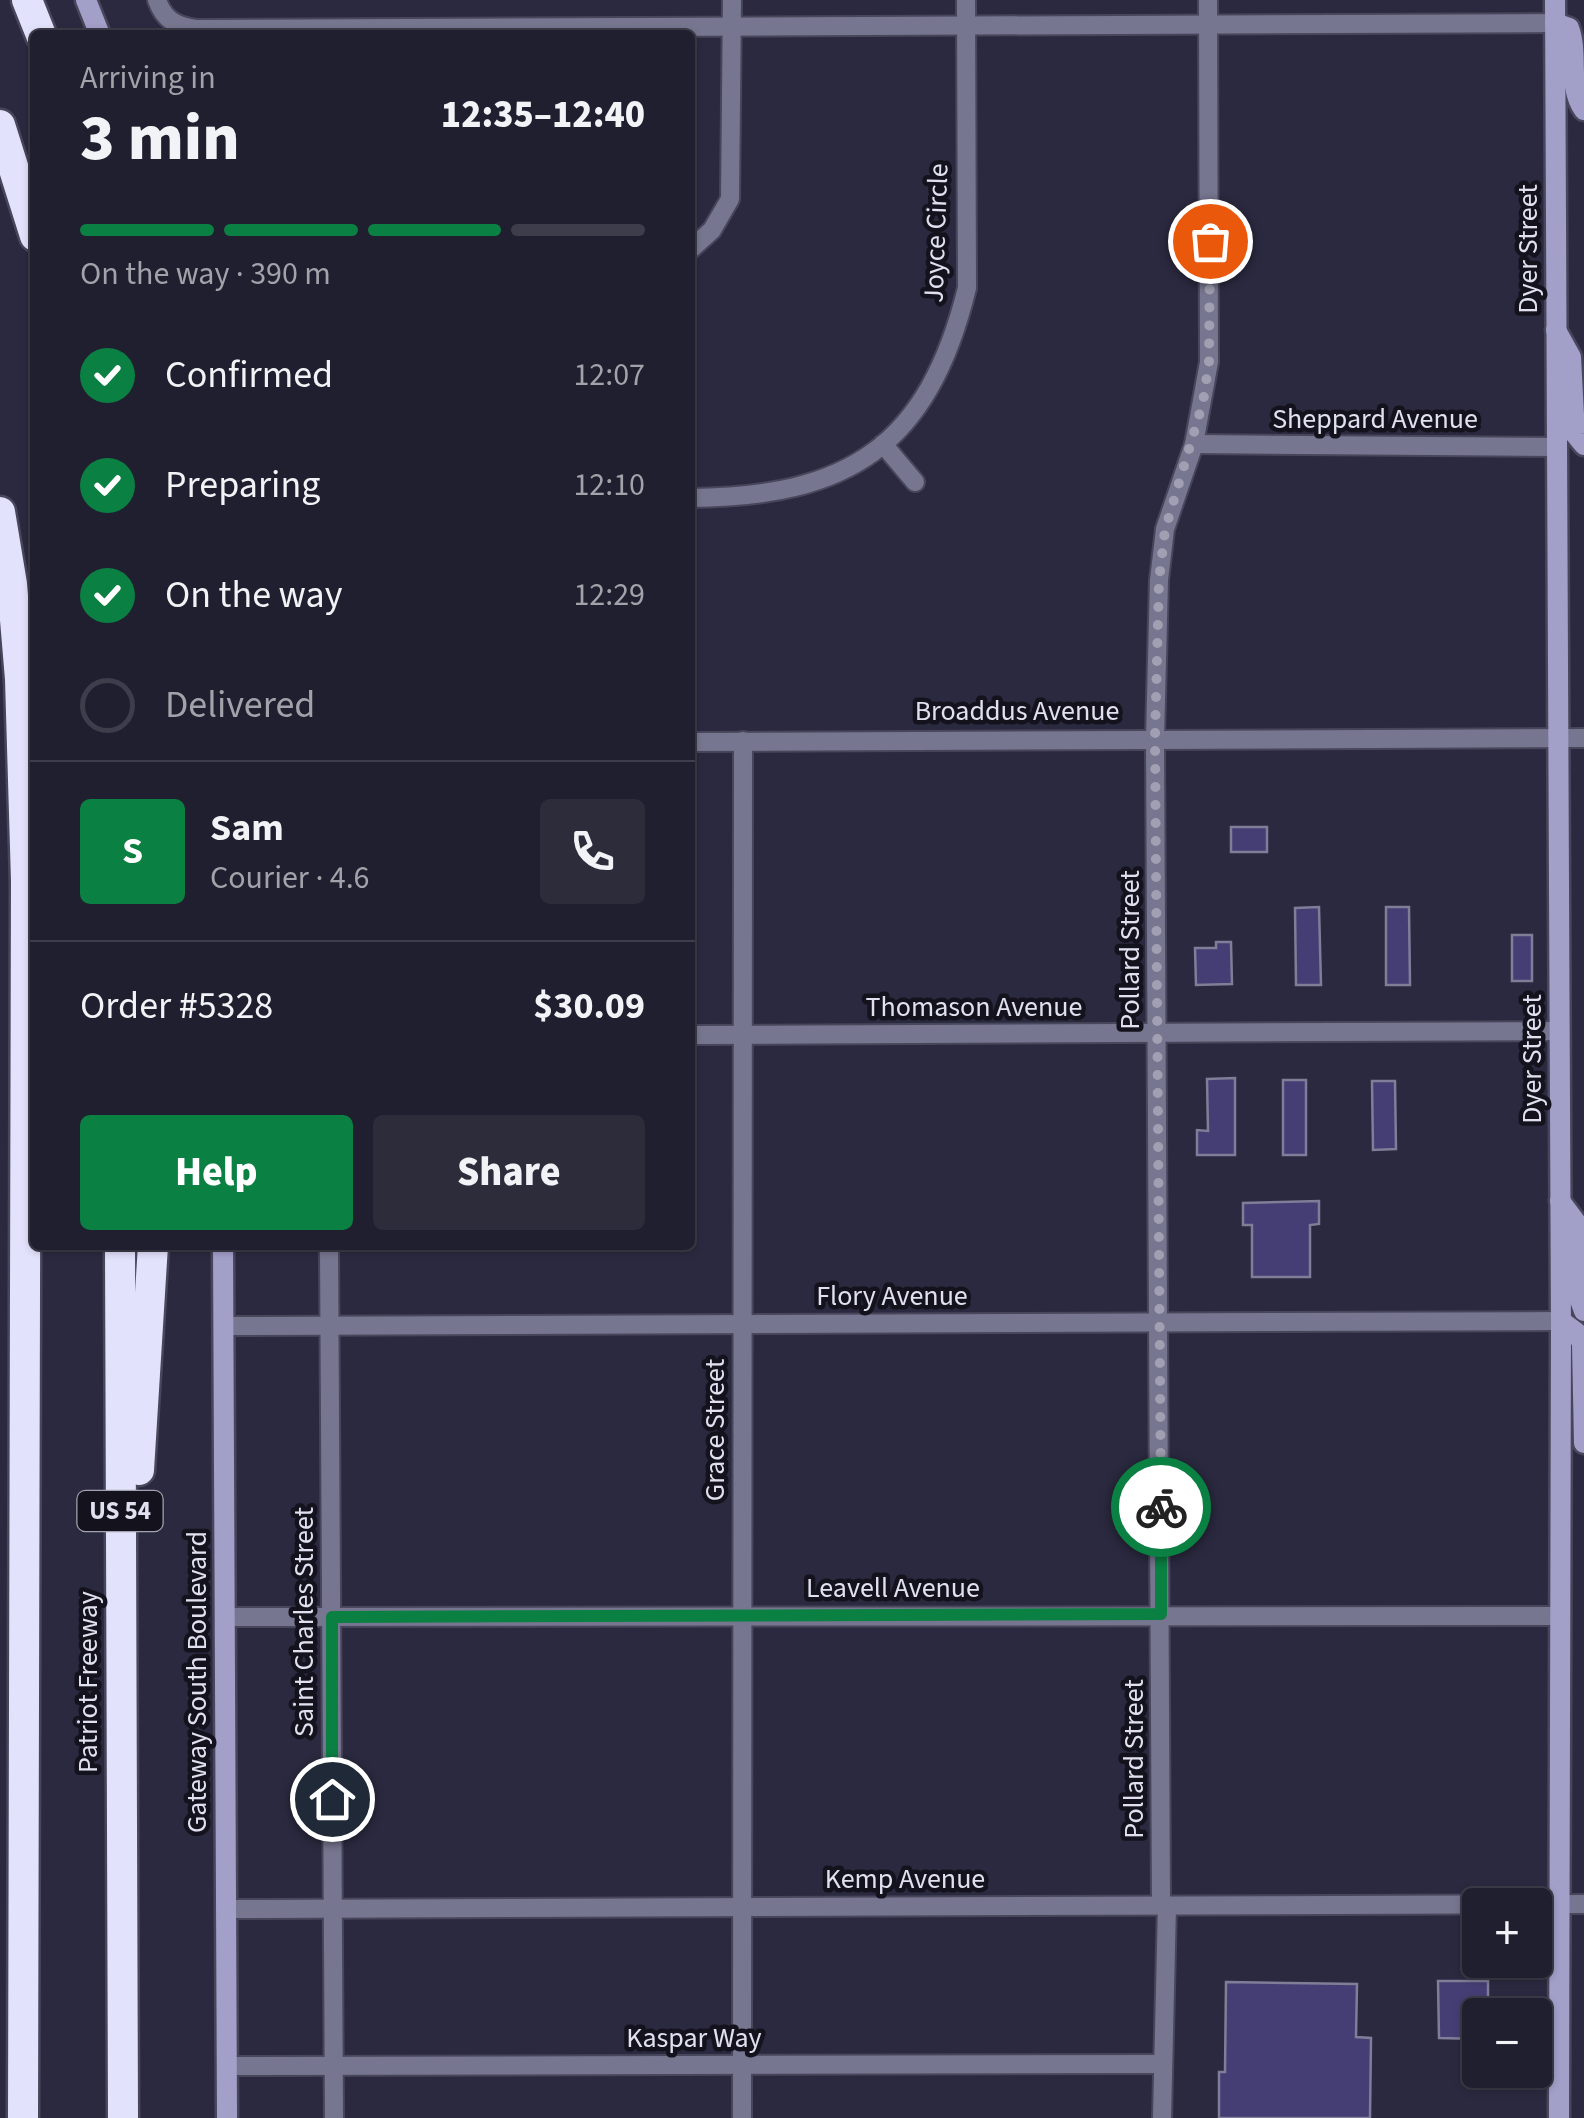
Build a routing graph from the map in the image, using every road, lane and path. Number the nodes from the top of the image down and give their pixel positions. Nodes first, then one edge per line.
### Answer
1 (27, 0) edge
2 (40, 0) edge
3 (86, 0) edge
4 (732, 0) edge
5 (966, 0) edge
6 (1208, 0) edge
7 (1555, 0) edge
8 (161, 8) edge
9 (1555, 23) junction
10 (1208, 24) junction
11 (732, 25) junction
12 (966, 25) junction
13 (42, 30) edge
14 (43, 30) edge
15 (98, 30) edge
16 (1584, 110) edge
17 (0, 126) edge
18 (30, 220) edge
19 (695, 245) edge
20 (1555, 328) junction
21 (883, 444) junction
22 (1194, 444) junction
23 (1584, 445) edge
24 (1556, 447) junction
25 (915, 482) dead end
26 (695, 498) edge
27 (0, 512) edge
28 (1155, 738) junction
29 (1558, 738) junction
30 (1584, 738) edge
31 (695, 742) edge
32 (743, 742) junction
33 (30, 779) edge
34 (0, 785) edge
35 (1559, 1032) junction
36 (1158, 1033) junction
37 (743, 1035) junction
38 (695, 1036) edge
39 (1560, 1201) junction
40 (120, 1250) edge
41 (153, 1250) edge
42 (223, 1250) edge
43 (330, 1250) edge
44 (1584, 1311) edge
45 (1561, 1321) junction
46 (1158, 1322) junction
47 (742, 1324) junction
48 (223, 1326) junction
49 (330, 1326) junction
50 (1584, 1444) edge
51 (1161, 1614) junction
52 (742, 1616) junction
53 (1561, 1616) junction
54 (332, 1617) junction
55 (224, 1618) junction
56 (120, 1778) junction
57 (1562, 1904) junction
58 (1584, 1904) edge
59 (1164, 1905) junction
60 (742, 1907) junction
61 (226, 1909) junction
62 (333, 1909) junction
63 (1162, 2064) junction
64 (742, 2065) junction
65 (226, 2066) junction
66 (334, 2066) junction
67 (20, 2112) edge
68 (123, 2118) edge
69 (226, 2118) edge
70 (334, 2118) edge
71 (742, 2118) edge
72 (1162, 2118) edge
73 (1558, 2118) edge

1 - 13 highway
2 - 14 highway
3 - 15 main road
4 - 11 street
5 - 12 street, Joyce Circle
6 - 10 street, Pollard Street
7 - 9 main road, Dyer Street
8 - 11 street
9 - 10 street
9 - 16 main road
9 - 20 main road, Dyer Street
10 - 12 street
10 - 22 street, Pollard Street
11 - 12 street
11 - 19 street
12 - 21 street, Joyce Circle
17 - 18 highway
20 - 23 main road
20 - 24 main road, Dyer Street
21 - 25 street
21 - 26 street, Joyce Circle
22 - 24 street, Sheppard Avenue
22 - 28 street, Pollard Street
24 - 29 main road, Dyer Street
27 - 67 highway, bridge
28 - 29 street, Broaddus Avenue
28 - 32 street, Broaddus Avenue
28 - 36 street, Pollard Street
29 - 30 street, Broaddus Avenue
29 - 35 main road, Dyer Street
31 - 32 street, Broaddus Avenue
32 - 37 street, Grace Street
33 - 34 street
35 - 36 street, Thomason Avenue
35 - 39 main road, Dyer Street
36 - 37 street, Thomason Avenue
36 - 46 street, Pollard Street
37 - 38 street, Thomason Avenue
37 - 47 street, Grace Street
39 - 44 main road
39 - 45 main road, Dyer Street
40 - 56 highway, Patriot Freeway / US 54
41 - 56 highway
42 - 48 main road, Gateway South Boulevard
43 - 49 street, Saint Charles Street
45 - 46 street, Flory Avenue
45 - 50 main road
45 - 53 main road, Dyer Street
46 - 47 street, Flory Avenue
46 - 51 street, Pollard Street
47 - 49 street, Flory Avenue
47 - 52 street, Grace Street
48 - 49 street, Flory Avenue
48 - 55 main road, Gateway South Boulevard
49 - 54 street, Saint Charles Street
51 - 52 street, Leavell Avenue
51 - 53 street, Leavell Avenue
51 - 59 street, Pollard Street
52 - 54 street, Leavell Avenue
52 - 60 street, Grace Street
53 - 57 main road, Dyer Street
54 - 55 street, Leavell Avenue
54 - 62 street, Saint Charles Street
55 - 61 main road, Gateway South Boulevard
56 - 68 highway, Patriot Freeway / US 54
57 - 58 street, Kemp Avenue
57 - 59 street, Kemp Avenue
57 - 73 main road, Dyer Street
59 - 60 street, Kemp Avenue
59 - 63 street, Pollard Street
60 - 62 street, Kemp Avenue
60 - 64 street, Grace Street
61 - 62 street, Kemp Avenue
61 - 65 main road, Gateway South Boulevard
62 - 66 street, Saint Charles Street
63 - 64 street, Kaspar Way
63 - 72 street, Pollard Street
64 - 66 street, Kaspar Way
64 - 71 street, Grace Street
65 - 66 street, Kaspar Way
65 - 69 main road, Gateway South Boulevard
66 - 70 street, Saint Charles Street

